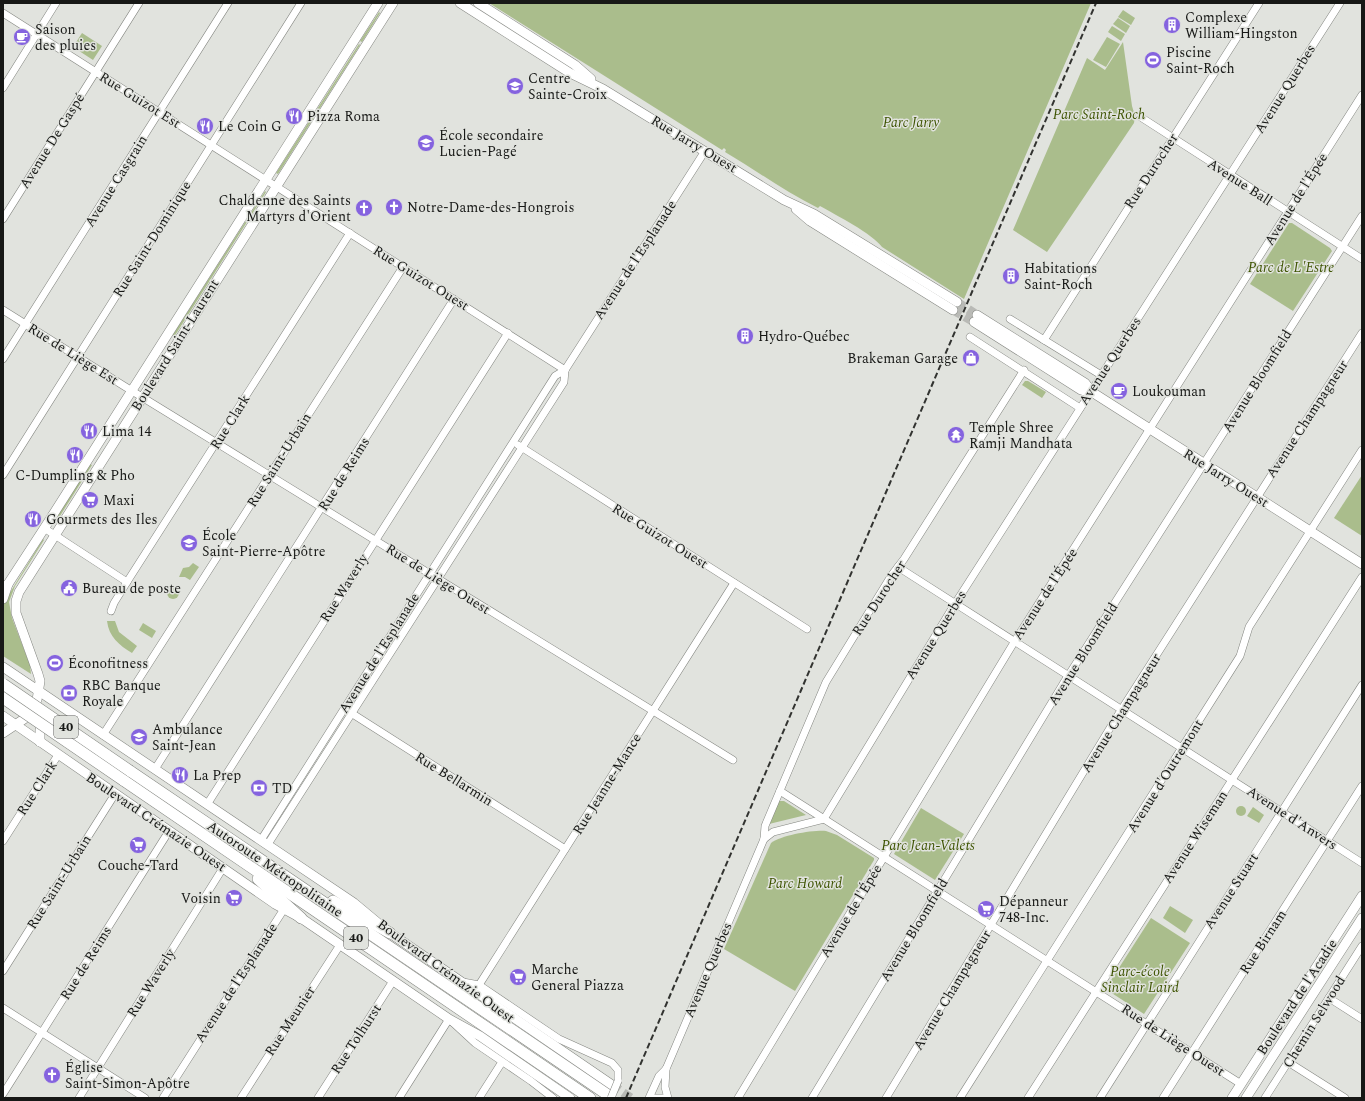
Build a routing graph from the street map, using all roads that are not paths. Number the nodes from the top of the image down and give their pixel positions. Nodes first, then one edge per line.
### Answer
1 (56, 3) edge
2 (139, 3) edge
3 (228, 3) edge
4 (301, 3) edge
5 (378, 3) edge
6 (393, 3) edge
7 (460, 3) edge
8 (478, 3) edge
9 (1259, 3) edge
10 (1340, 3) edge
11 (3, 13) edge
12 (37, 34) junction
13 (96, 72) junction
14 (3, 88) edge
15 (603, 89) junction
16 (1362, 95) edge
17 (160, 112) junction
18 (1139, 116) dead end
19 (1172, 138) junction
20 (211, 145) junction
21 (705, 151) junction
22 (1230, 175) junction
23 (266, 179) junction
24 (276, 186) junction
25 (1288, 212) junction
26 (1362, 216) edge
27 (3, 219) edge
28 (350, 233) junction
29 (1342, 247) junction
30 (1362, 259) edge
31 (403, 266) junction
32 (454, 299) junction
33 (955, 306) tunnel mouth
34 (3, 310) edge
35 (975, 319) tunnel mouth
36 (1010, 319) dead end
37 (25, 324) junction
38 (508, 333) junction
39 (1362, 333) edge
40 (970, 337) dead end
41 (1044, 340) junction
42 (77, 357) junction
43 (3, 359) edge
44 (565, 370) junction
45 (1024, 370) junction
46 (1101, 376) junction
47 (131, 390) junction
48 (1091, 391) junction
49 (142, 397) junction
50 (1080, 408) junction
51 (1150, 429) junction
52 (513, 442) junction
53 (216, 443) junction
54 (522, 448) junction
55 (1362, 450) edge
56 (1204, 464) junction
57 (3, 475) edge
58 (269, 475) junction
59 (1257, 498) junction
60 (322, 508) junction
61 (44, 528) junction
62 (1310, 531) junction
63 (54, 535) junction
64 (375, 540) junction
65 (1362, 564) edge
66 (898, 567) junction
67 (429, 574) junction
68 (1362, 577) edge
69 (438, 579) junction
70 (127, 582) junction
71 (734, 583) junction
72 (6, 586) edge
73 (3, 599) edge
74 (955, 604) junction
75 (111, 611) dead end
76 (807, 629) dead end
77 (1014, 642) junction
78 (3, 667) edge
79 (1068, 676) junction
80 (3, 684) edge
81 (1362, 685) edge
82 (38, 695) junction
83 (3, 698) edge
84 (63, 707) junction
85 (344, 709) junction
86 (52, 710) dead end
87 (1122, 710) junction
88 (12, 711) dead end
89 (653, 711) junction
90 (352, 713) junction
91 (3, 717) edge
92 (24, 719) dead end
93 (16, 726) junction
94 (40, 730) dead end
95 (3, 733) edge
96 (103, 735) junction
97 (40, 742) junction
98 (1182, 748) junction
99 (58, 755) junction
100 (733, 760) dead end
101 (155, 769) junction
102 (1232, 780) junction
103 (1362, 786) edge
104 (780, 790) junction
105 (115, 794) junction
106 (208, 803) junction
107 (1282, 812) junction
108 (824, 819) junction
109 (169, 832) junction
110 (764, 839) junction
111 (3, 841) edge
112 (1327, 841) junction
113 (264, 842) junction
114 (225, 849) junction
115 (565, 849) junction
116 (884, 857) junction
117 (264, 861) junction
118 (1362, 863) edge
119 (223, 868) junction
120 (938, 891) junction
121 (1362, 896) edge
122 (284, 909) junction
123 (301, 918) junction
124 (1362, 918) edge
125 (991, 925) junction
126 (390, 933) junction
127 (340, 945) junction
128 (1362, 946) edge
129 (1047, 961) junction
130 (3, 971) edge
131 (393, 981) junction
132 (458, 981) junction
133 (479, 985) junction
134 (1096, 992) junction
135 (1329, 998) junction
136 (3, 1008) edge
137 (1362, 1018) edge
138 (449, 1019) junction
139 (1147, 1024) junction
140 (42, 1033) junction
141 (1192, 1052) junction
142 (502, 1062) junction
143 (1288, 1062) junction
144 (98, 1068) junction
145 (666, 1069) junction
146 (1241, 1084) junction
147 (612, 1090) edge
148 (3, 1095) edge
149 (7, 1098) edge
150 (78, 1098) edge
151 (145, 1098) edge
152 (163, 1098) edge
153 (240, 1098) edge
154 (318, 1098) edge
155 (399, 1098) edge
156 (479, 1098) edge
157 (553, 1098) edge
158 (570, 1098) edge
159 (590, 1098) edge
160 (649, 1098) edge
161 (652, 1098) edge
162 (664, 1098) edge
163 (668, 1098) edge
164 (738, 1098) edge
165 (812, 1098) edge
166 (886, 1098) edge
167 (960, 1098) edge
168 (1028, 1098) edge
169 (1100, 1098) edge
170 (1163, 1098) edge
171 (1232, 1098) edge
172 (1246, 1098) edge
173 (1265, 1098) edge
174 (1345, 1098) edge

1 - 12 street
2 - 13 street, Avenue De Gaspé
3 - 17 street, Avenue Casgrain
4 - 20 street, Rue Saint-Dominique
5 - 23 main road, Boulevard Saint-Laurent
6 - 24 main road, Boulevard Saint-Laurent
7 - 15 main road, Rue Jarry Ouest
8 - 15 main road, Rue Jarry Ouest
9 - 19 street, Rue Durocher
10 - 22 street, Avenue Querbes
11 - 12 street, Rue Guizot Est
12 - 13 street, Rue Guizot Est
12 - 14 street
13 - 17 street, Rue Guizot Est
13 - 27 street, Avenue De Gaspé
15 - 21 main road, Rue Jarry Ouest
16 - 25 street, Avenue de l'Épée
17 - 20 street, Rue Guizot Est
17 - 37 street, Avenue Casgrain
18 - 19 street, Avenue Ball
19 - 22 street, Avenue Ball
19 - 41 street, Rue Durocher
20 - 23 street, Rue Guizot Est
20 - 42 street, Rue Saint-Dominique
21 - 33 main road, Rue Jarry Ouest
21 - 44 street, Avenue de l'Esplanade
22 - 25 street, Avenue Ball
22 - 46 street, Avenue Querbes
23 - 24 street, Rue Guizot Est
23 - 47 main road, Boulevard Saint-Laurent
24 - 28 street, Rue Guizot Ouest
24 - 49 main road, Boulevard Saint-Laurent
25 - 29 street, Avenue Ball
25 - 51 street, Avenue de l'Épée
26 - 29 street, Avenue Bloomfield
28 - 31 street, Rue Guizot Ouest
28 - 53 street, Rue Clark
29 - 30 street, Avenue Ball
29 - 56 street, Avenue Bloomfield
31 - 32 street, Rue Guizot Ouest
31 - 58 street, Rue Saint-Urbain
32 - 38 street, Rue Guizot Ouest
32 - 60 street, Rue de Reims
34 - 37 street, Rue de Liège Est
35 - 48 main road, Rue Jarry Ouest
36 - 41 street
37 - 42 street, Rue de Liège Est
37 - 43 street, Avenue Casgrain
38 - 44 street, Rue Guizot Ouest
38 - 64 street, Rue Waverly
39 - 59 street, Avenue Champagneur
40 - 45 street
41 - 46 street
42 - 47 street, Rue de Liège Est
42 - 57 street, Rue Saint-Dominique
44 - 52 street, Avenue de l'Esplanade
44 - 54 street, Avenue de l'Esplanade
45 - 50 street
45 - 66 street, Rue Durocher
46 - 48 street, Avenue Querbes
47 - 49 street, Rue de Liège Est
47 - 61 main road, Boulevard Saint-Laurent
48 - 50 street, Avenue Querbes
48 - 51 main road, Rue Jarry Ouest
49 - 53 street, Rue de Liège Ouest
49 - 63 main road, Boulevard Saint-Laurent
50 - 74 street, Avenue Querbes
51 - 56 main road, Rue Jarry Ouest
51 - 77 street, Avenue de l'Épée
52 - 54 street, Rue Guizot Ouest
52 - 67 street, Avenue de l'Esplanade
53 - 58 street, Rue de Liège Ouest
53 - 70 street, Rue Clark
54 - 69 street, Avenue de l'Esplanade
54 - 71 street, Rue Guizot Ouest
55 - 62 street, Avenue d'Outremont
56 - 59 main road, Rue Jarry Ouest
56 - 79 street, Avenue Bloomfield
58 - 60 street, Rue de Liège Ouest
58 - 96 street, Rue Saint-Urbain
59 - 62 main road, Rue Jarry Ouest
59 - 87 street, Avenue Champagneur
60 - 64 street, Rue de Liège Ouest
60 - 101 street, Rue de Reims
61 - 63 street
61 - 72 main road, Boulevard Saint-Laurent
62 - 65 main road, Rue Jarry Ouest
62 - 98 street, Avenue d'Outremont
63 - 70 street
63 - 82 main road, Boulevard Saint-Laurent
64 - 67 street, Rue de Liège Ouest
64 - 106 street, Rue Waverly
66 - 74 street, Avenue d'Anvers
66 - 104 street, Rue Durocher
67 - 69 street, Rue de Liège Ouest
67 - 85 street, Avenue de l'Esplanade
68 - 102 street, Avenue Wiseman
69 - 89 street, Rue de Liège Ouest
69 - 90 street, Avenue de l'Esplanade
70 - 75 street, Rue Clark
71 - 76 street, Rue Guizot Ouest
71 - 89 street, Rue Jeanne-Mance
72 - 73 main road, Boulevard Saint-Laurent
74 - 77 street, Avenue d'Anvers
74 - 108 street, Avenue Querbes
77 - 79 street, Avenue d'Anvers
77 - 116 street, Avenue de l'Épée
78 - 82 main road, Boulevard Crémazie Ouest
79 - 87 street, Avenue d'Anvers
79 - 120 street, Avenue Bloomfield
80 - 117 highway, Autoroute Métropolitaine / 40, bridge
81 - 107 street, Avenue Stuart
82 - 84 main road, Boulevard Crémazie Ouest
83 - 114 highway, Autoroute Métropolitaine / 40, bridge
84 - 86 main road
84 - 96 main road, Boulevard Crémazie Ouest
85 - 90 street, Rue Bellarmin
85 - 113 street, Avenue de l'Esplanade
87 - 98 street, Avenue d'Anvers
87 - 125 street, Avenue Champagneur
88 - 91 main road
89 - 100 street, Rue de Liège Ouest
89 - 115 street, Rue Jeanne-Mance
90 - 113 street, Avenue de l'Esplanade
90 - 115 street, Rue Bellarmin
91 - 93 main road, Boulevard Crémazie Ouest
92 - 93 main road
93 - 95 main road
93 - 97 main road, Boulevard Crémazie Ouest
94 - 97 main road
96 - 101 main road, Boulevard Crémazie Ouest
97 - 99 main road, Boulevard Crémazie Ouest
98 - 102 street, Avenue d'Anvers
98 - 129 street, Avenue d'Outremont
99 - 105 main road, Boulevard Crémazie Ouest
99 - 111 street, Rue Clark
101 - 106 main road, Boulevard Crémazie Ouest
102 - 107 street, Avenue d'Anvers
102 - 134 street, Avenue Wiseman
103 - 112 street, Rue Birnam
104 - 108 street, Rue de Liège Ouest
104 - 110 street, Rue Durocher
105 - 109 main road, Boulevard Crémazie Ouest
105 - 130 street, Rue Saint-Urbain
106 - 113 main road, Boulevard Crémazie Ouest
107 - 112 street, Avenue d'Anvers
107 - 139 street, Avenue Stuart
108 - 110 street
108 - 116 street, Rue de Liège Ouest
109 - 119 main road, Boulevard Crémazie Ouest
109 - 140 street, Rue de Reims
110 - 145 street, Avenue Querbes
112 - 118 street, Avenue d'Anvers
112 - 141 street, Rue Birnam
113 - 126 main road, Boulevard Crémazie Ouest
114 - 123 highway
114 - 159 highway, Autoroute Métropolitaine / 40
115 - 133 street, Rue Jeanne-Mance
116 - 120 street, Rue de Liège Ouest
116 - 164 street, Avenue de l'Épée
117 - 126 highway
117 - 147 highway, Autoroute Métropolitaine / 40
119 - 122 main road, Boulevard Crémazie Ouest
119 - 144 street, Rue Waverly
120 - 125 street, Rue de Liège Ouest
120 - 165 street, Avenue Bloomfield
121 - 146 main road, Boulevard de l'Acadie
122 - 123 main road, Boulevard Crémazie Ouest
122 - 152 street, Avenue de l'Esplanade
123 - 127 main road, Boulevard Crémazie Ouest
124 - 172 main road, Boulevard de l'Acadie
125 - 129 street, Rue de Liège Ouest
125 - 166 street, Avenue Champagneur
126 - 132 main road, Boulevard Crémazie Ouest
127 - 131 main road, Boulevard Crémazie Ouest
127 - 153 street, Rue Meunier
128 - 135 street, Chemin Selwood
129 - 134 street, Rue de Liège Ouest
129 - 167 street, Avenue d'Outremont
131 - 138 main road, Boulevard Crémazie Ouest
131 - 154 street, Rue Tolhurst
132 - 133 street
132 - 147 main road, Boulevard Crémazie Ouest
133 - 147 street, Boulevard Crémazie Ouest
134 - 139 street, Rue de Liège Ouest
134 - 168 street, Avenue Wiseman
135 - 137 street
135 - 143 street, Chemin Selwood
136 - 140 street
138 - 142 street
138 - 155 street
138 - 158 main road, Boulevard Crémazie Ouest
139 - 141 street, Rue de Liège Ouest
139 - 169 street, Avenue Stuart
140 - 144 street
140 - 148 street, Rue de Reims
141 - 146 street, Rue de Liège Ouest
141 - 170 street, Rue Birnam
142 - 156 street
142 - 157 street
143 - 173 street, Chemin Selwood
143 - 174 street
144 - 150 street, Rue Waverly
144 - 151 street
145 - 160 street, Avenue Querbes
145 - 163 street
146 - 171 main road, Boulevard de l'Acadie
148 - 149 street
161 - 162 street

